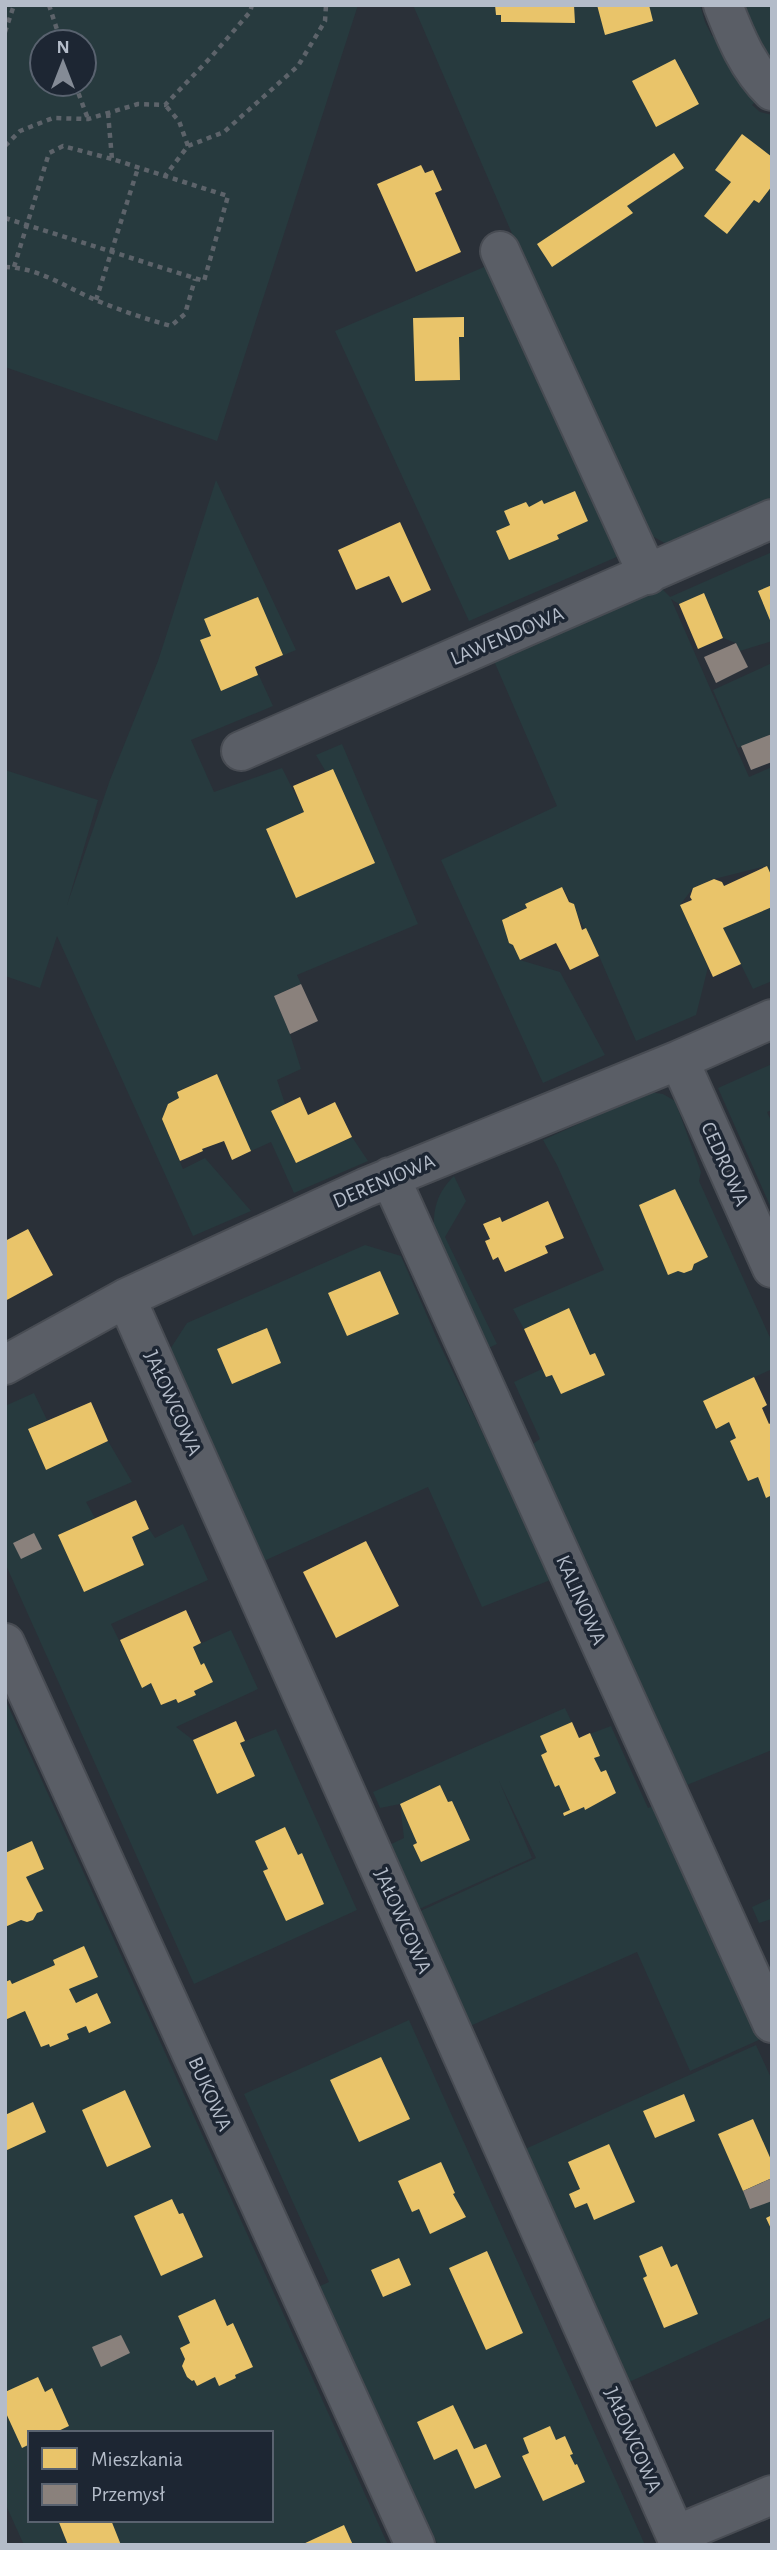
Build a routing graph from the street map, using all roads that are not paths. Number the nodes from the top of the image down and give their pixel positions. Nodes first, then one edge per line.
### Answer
1 (723, 5) edge
2 (772, 91) edge
3 (500, 251) dead end
4 (772, 519) edge
5 (648, 575) junction
6 (242, 751) dead end
7 (772, 1018) edge
8 (679, 1060) junction
9 (390, 1177) junction
10 (772, 1268) edge
11 (127, 1298) junction
12 (5, 1365) edge
13 (5, 1643) edge
14 (772, 2023) edge
15 (772, 2495) edge
16 (678, 2540) edge
17 (415, 2545) edge

1 - 2 street
3 - 5 street
4 - 5 street, LAWENDOWA
5 - 6 street, LAWENDOWA
7 - 8 street, DERENIOWA
8 - 9 street, DERENIOWA
8 - 10 street, CEDROWA
9 - 11 street, DERENIOWA
9 - 14 street, KALINOWA
11 - 12 street, DERENIOWA
11 - 16 street, JAŁOWCOWA
13 - 17 street, BUKOWA
15 - 16 street

